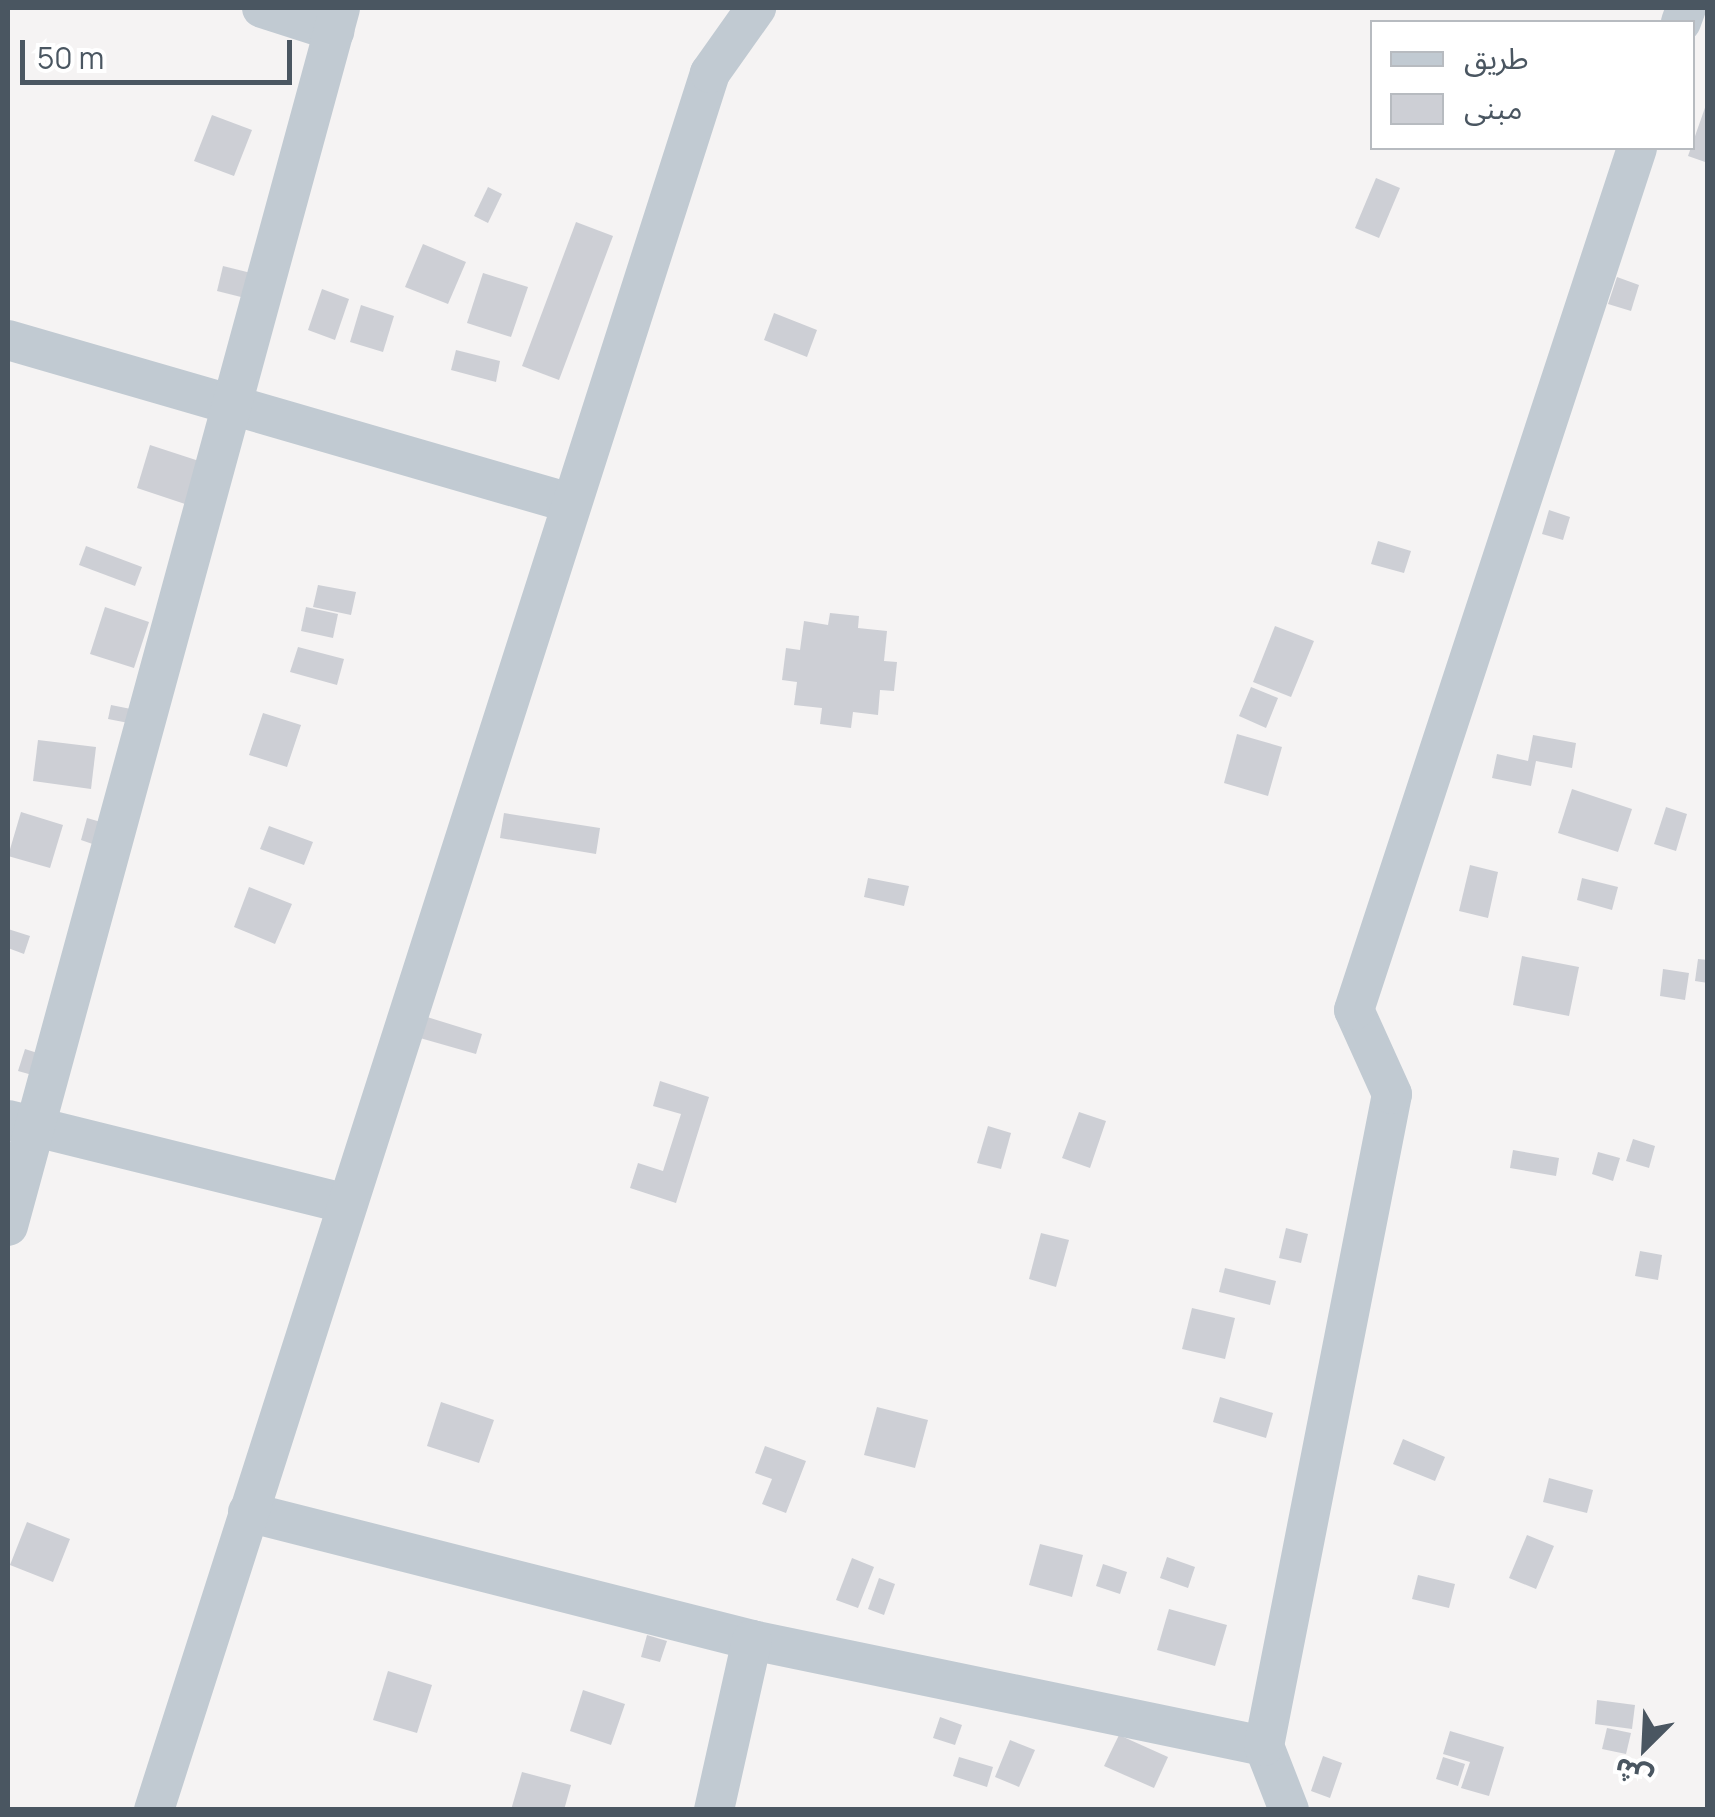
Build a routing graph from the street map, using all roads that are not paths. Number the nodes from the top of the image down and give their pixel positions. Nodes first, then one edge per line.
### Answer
1 (262, 8) edge
2 (756, 8) edge
3 (337, 19) edge
4 (1636, 150) edge
5 (8, 340) edge
6 (233, 408) junction
7 (570, 503) junction
8 (23, 1124) edge
9 (344, 1203) junction
10 (8, 1226) edge
11 (248, 1512) junction
12 (752, 1640) junction
13 (1264, 1746) junction
14 (154, 1810) edge
15 (714, 1810) edge
16 (1289, 1810) edge

1 - 3 street
2 - 7 street
3 - 6 street
4 - 13 street
5 - 6 street
6 - 7 street
6 - 8 street
7 - 9 street
8 - 9 street
8 - 10 street
9 - 11 street
11 - 12 street
11 - 14 street
12 - 13 street
12 - 15 street
13 - 16 street

